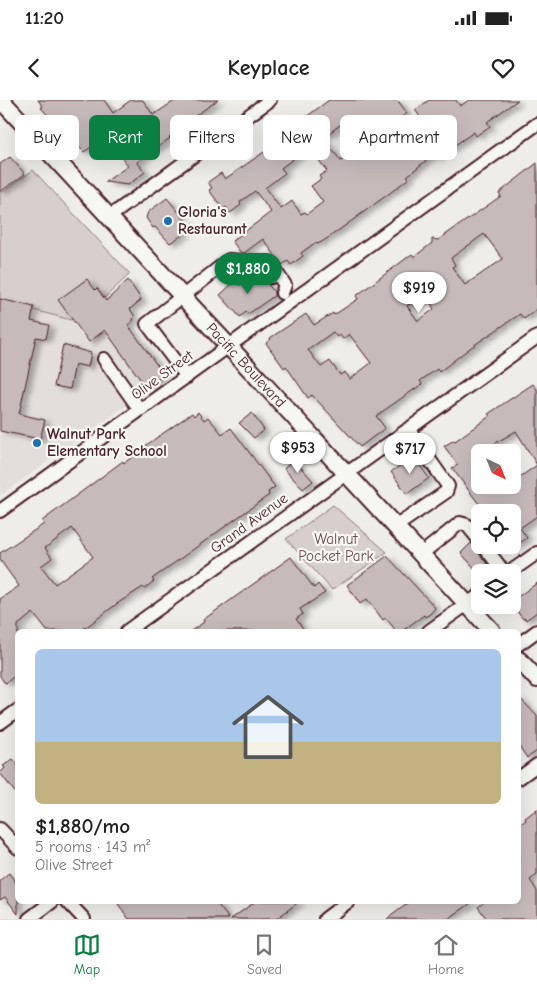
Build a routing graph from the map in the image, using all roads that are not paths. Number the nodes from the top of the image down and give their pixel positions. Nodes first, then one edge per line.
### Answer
1 (1, 100) edge
2 (270, 100) edge
3 (537, 124) edge
4 (109, 217) junction
5 (278, 286) junction
6 (182, 297) junction
7 (537, 337) edge
8 (228, 347) junction
9 (104, 359) dead end
10 (187, 376) junction
11 (140, 410) junction
12 (408, 429) junction
13 (345, 474) junction
14 (0, 511) edge
15 (395, 527) junction
16 (471, 530) edge
17 (537, 553) edge
18 (420, 554) junction
19 (490, 554) edge
20 (498, 564) edge
21 (521, 564) edge
22 (471, 601) edge
23 (466, 604) junction
24 (130, 629) edge
25 (432, 629) edge
26 (490, 629) edge
27 (537, 630) edge
28 (521, 642) edge
29 (521, 662) edge
30 (537, 680) edge
31 (15, 712) edge
32 (0, 723) edge
33 (537, 765) edge
34 (521, 773) edge
35 (0, 829) edge
36 (15, 845) edge
37 (49, 904) edge
38 (69, 904) edge
39 (345, 904) edge
40 (29, 919) edge
41 (84, 919) edge
42 (325, 919) edge

1 - 4 main road, Pacific Boulevard
2 - 4 street
3 - 5 street, Olive Street
4 - 6 main road, Pacific Boulevard
5 - 6 street
5 - 8 street, Olive Street
6 - 8 main road, Pacific Boulevard
6 - 10 street
7 - 12 street, Grand Avenue
8 - 10 street, Olive Street
8 - 13 main road, Pacific Boulevard
9 - 11 street
10 - 11 street, Olive Street
11 - 14 street, Olive Street
12 - 13 street, Grand Avenue
12 - 15 street
13 - 15 main road, Pacific Boulevard
13 - 24 street, Grand Avenue
15 - 18 main road, Pacific Boulevard
16 - 18 street
17 - 21 street
18 - 23 main road, Pacific Boulevard
19 - 20 street
22 - 23 street
23 - 25 street
23 - 26 main road, Pacific Boulevard
27 - 28 street
29 - 30 main road
31 - 32 street
33 - 34 street
35 - 36 street
37 - 40 street
38 - 41 street
39 - 42 street

